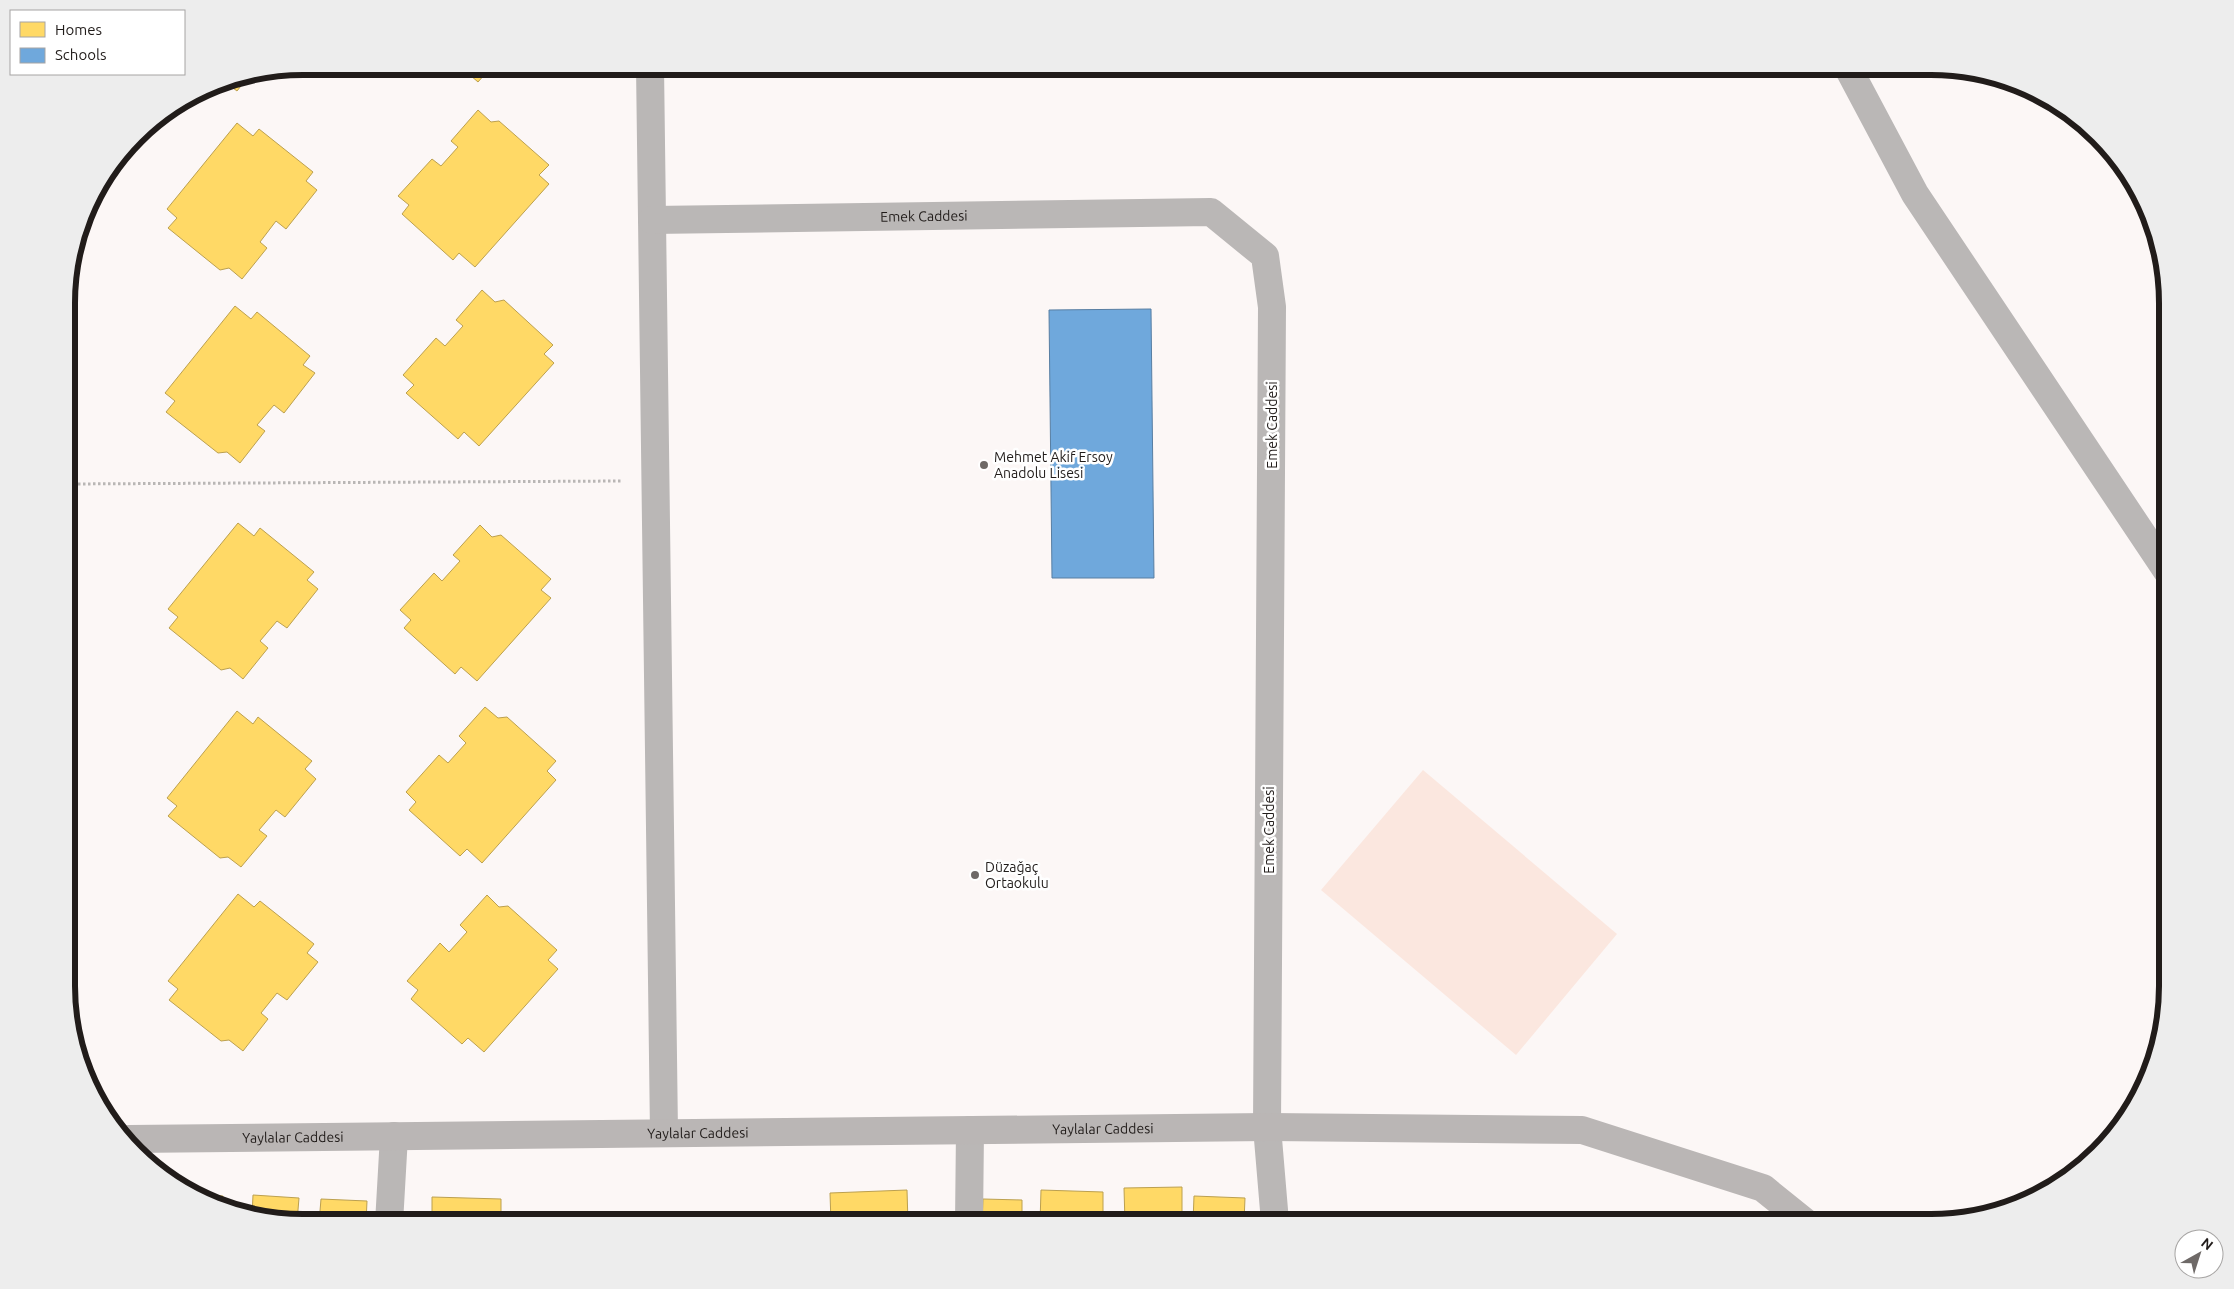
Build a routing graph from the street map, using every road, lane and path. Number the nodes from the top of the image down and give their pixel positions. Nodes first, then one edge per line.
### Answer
1 (650, 75) edge
2 (1852, 75) edge
3 (652, 220) junction
4 (656, 481) junction
5 (75, 484) edge
6 (2159, 560) edge
7 (1267, 1127) junction
8 (970, 1130) junction
9 (664, 1133) junction
10 (394, 1136) junction
11 (135, 1139) edge
12 (390, 1214) edge
13 (970, 1214) edge
14 (1274, 1214) edge
15 (1795, 1214) edge

1 - 3 street
2 - 6 street
3 - 4 street
3 - 7 street, Emek Caddesi
4 - 5 path
4 - 9 street
7 - 8 street, Yaylalar Caddesi
7 - 14 street, Emek Caddesi
7 - 15 street, Yaylalar Caddesi
8 - 9 street, Yaylalar Caddesi
8 - 13 street
9 - 10 street, Yaylalar Caddesi
10 - 11 street, Yaylalar Caddesi
10 - 12 street

